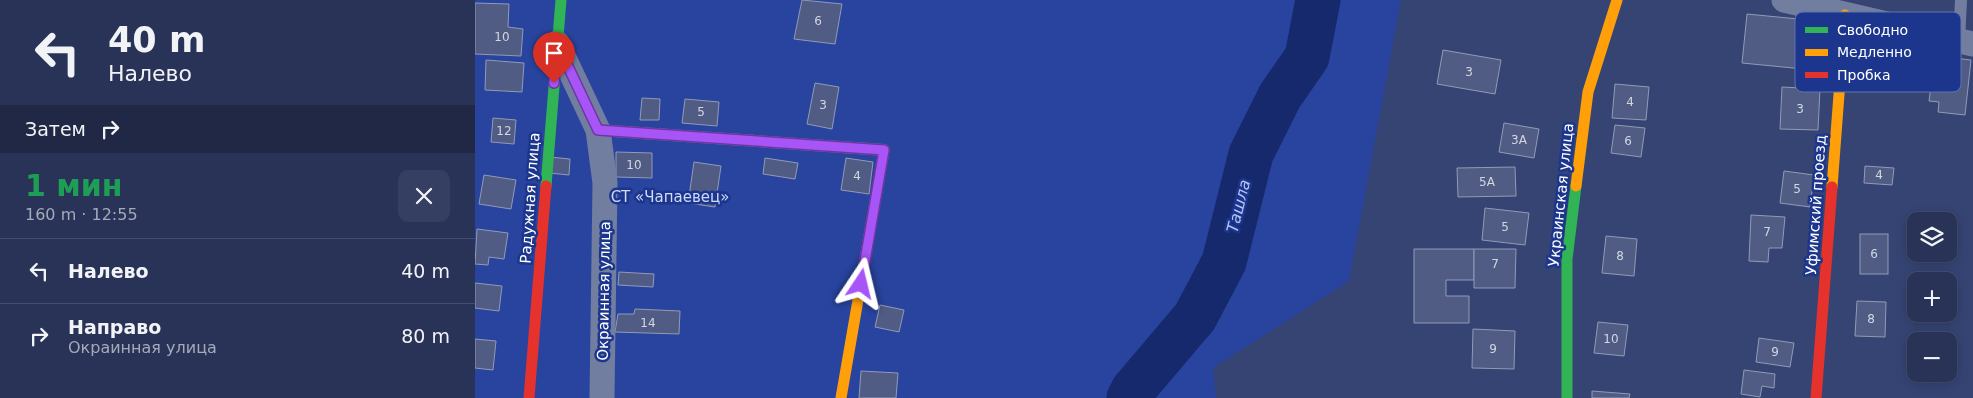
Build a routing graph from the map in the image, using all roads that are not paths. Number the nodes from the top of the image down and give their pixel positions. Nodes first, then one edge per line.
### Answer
1 (561, 0) edge
2 (1617, 0) edge
3 (1787, 0) edge
4 (1961, 0) edge
5 (1833, 12) edge
6 (557, 43) junction
7 (1966, 43) edge
8 (1839, 92) edge
9 (598, 130) junction
10 (884, 150) joint
11 (529, 398) edge
12 (602, 398) edge
13 (841, 398) edge
14 (1567, 398) edge
15 (1817, 398) edge

1 - 6 street, Радужная улица
2 - 14 street, Украинская улица
3 - 5 street
4 - 7 lane
6 - 9 street, Окраинная улица
6 - 11 street, Радужная улица
8 - 15 street, Уфимский проезд
9 - 10 lane
9 - 12 street, Окраинная улица
10 - 13 street

